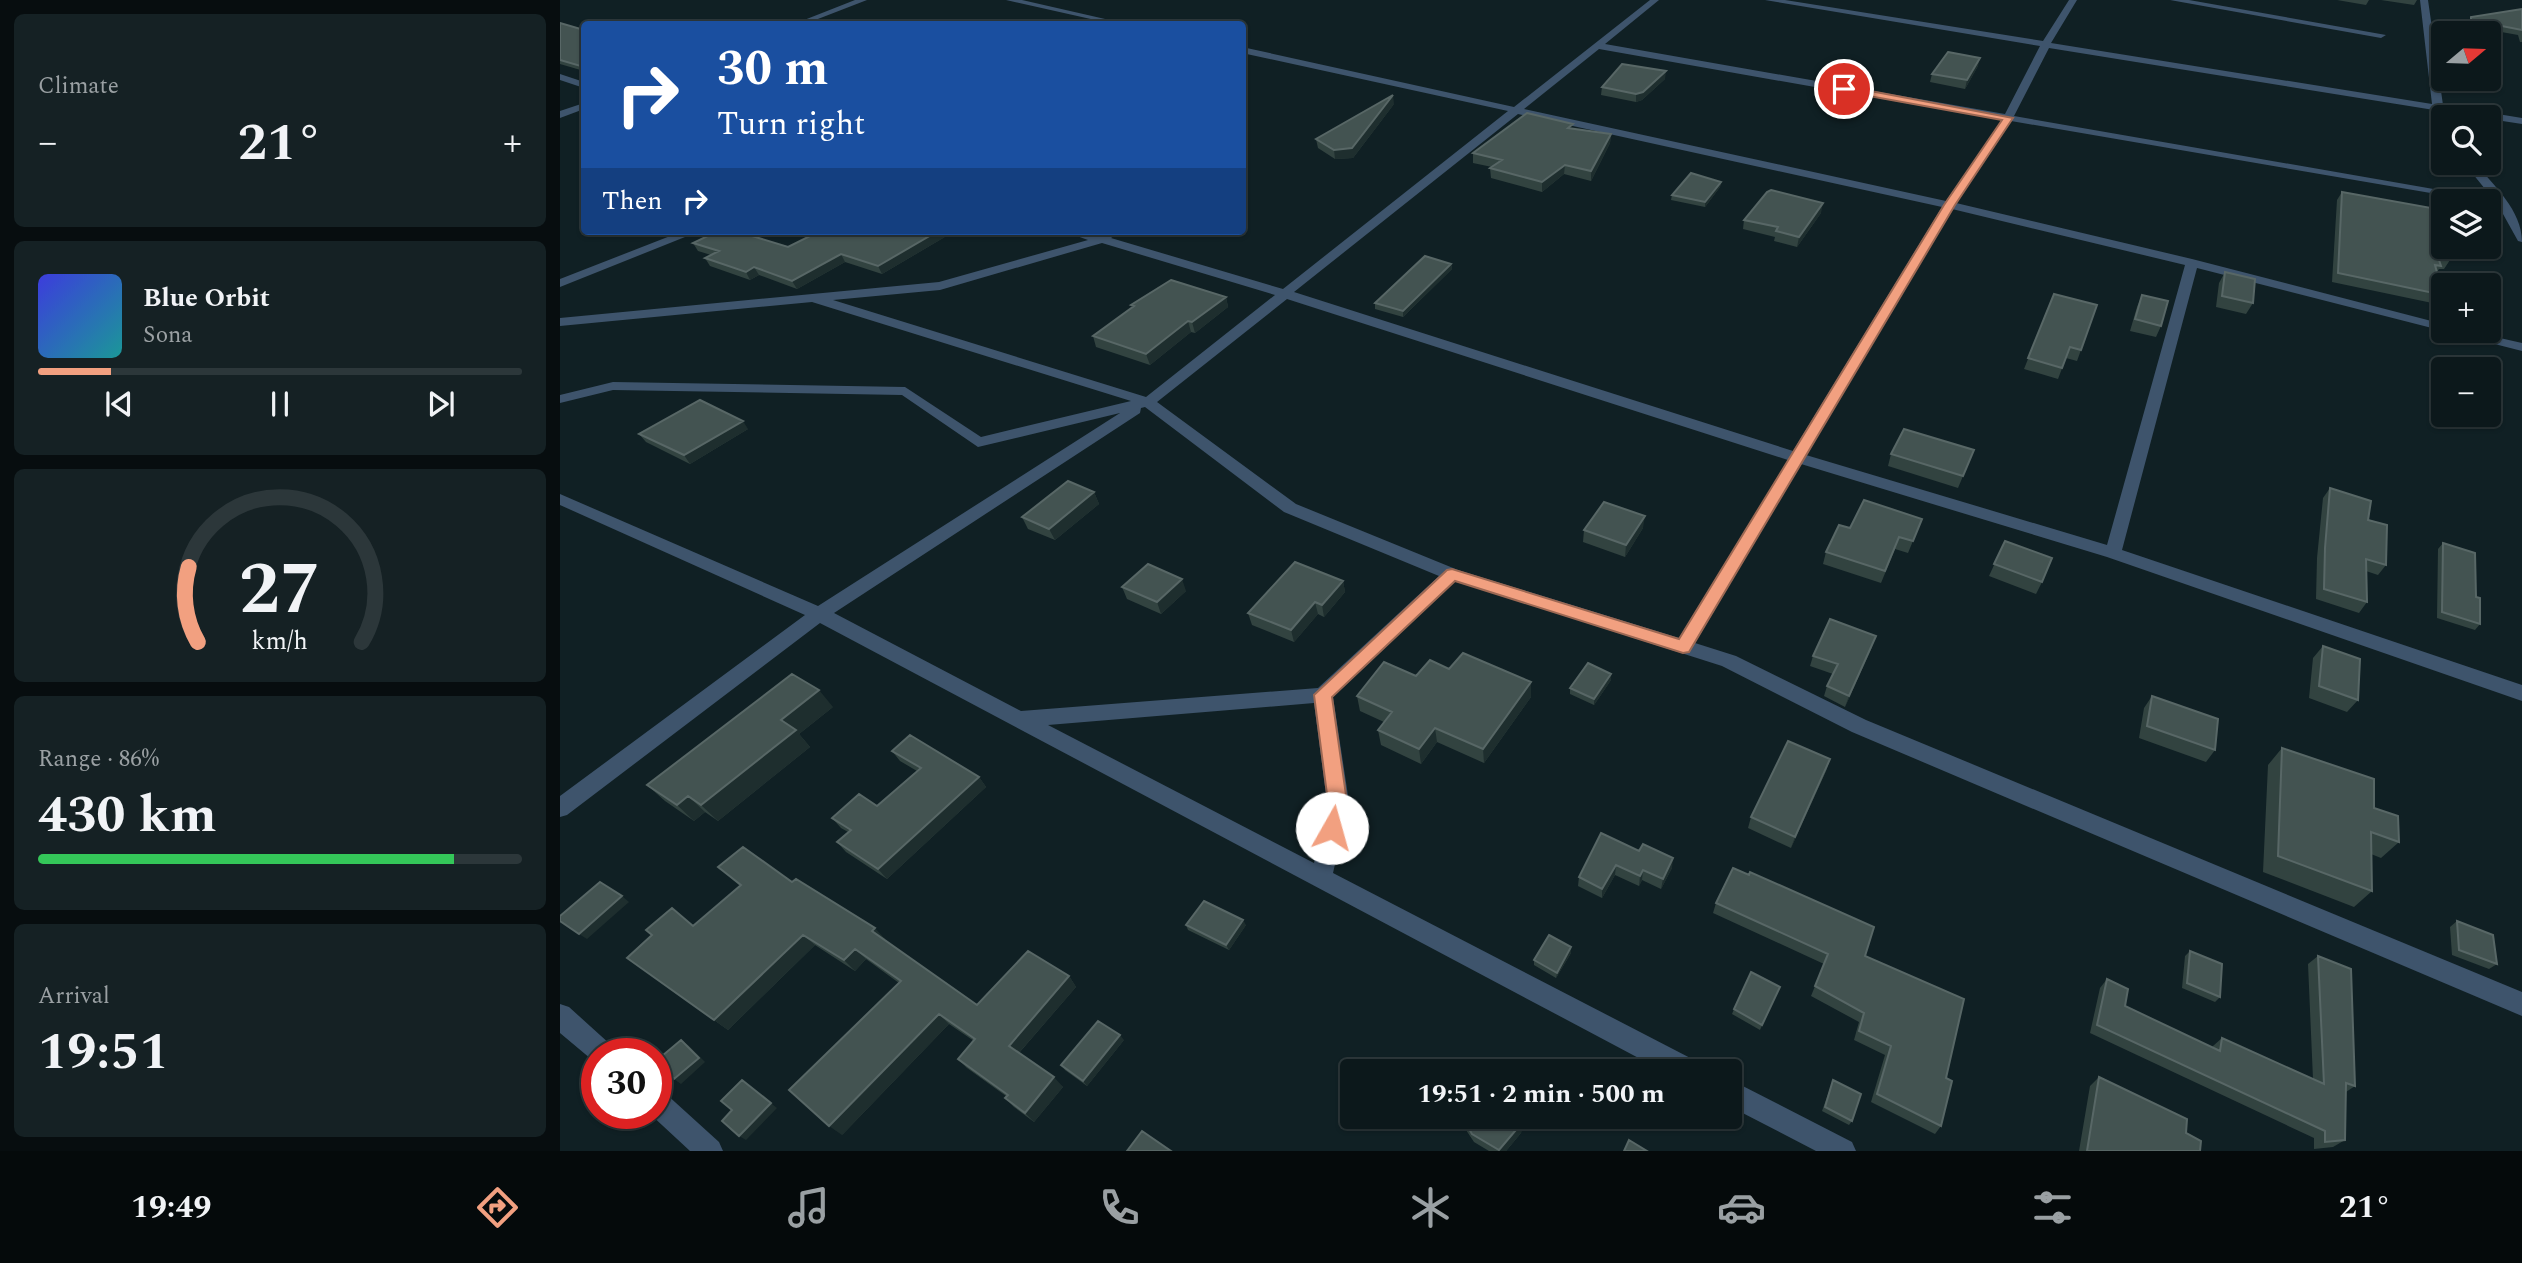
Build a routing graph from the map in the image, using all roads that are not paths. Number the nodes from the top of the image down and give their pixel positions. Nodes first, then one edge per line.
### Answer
1 (863, 0) edge
2 (1010, 0) edge
3 (1655, 0) edge
4 (1769, 0) edge
5 (2073, 0) edge
6 (2174, 0) edge
7 (2424, 0) edge
8 (2239, 5) edge
9 (806, 21) edge
10 (1109, 21) edge
11 (2381, 35) dead end
12 (2046, 44) junction
13 (1598, 46) junction
14 (1246, 51) edge
15 (560, 77) edge
16 (581, 84) edge
17 (2438, 105) edge
18 (581, 107) edge
19 (2431, 107) edge
20 (1519, 110) junction
21 (560, 116) edge
22 (2008, 118) junction
23 (2501, 118) edge
24 (2522, 121) edge
25 (2479, 175) edge
26 (2431, 192) edge
27 (2503, 204) joint
28 (1949, 205) junction
29 (684, 235) edge
30 (1083, 235) edge
31 (1108, 235) edge
32 (2522, 238) edge
33 (1100, 240) junction
34 (2192, 263) junction
35 (560, 283) edge
36 (1285, 294) junction
37 (813, 298) junction
38 (560, 322) edge
39 (2431, 325) edge
40 (2501, 342) edge
41 (2522, 347) edge
42 (560, 399) edge
43 (1148, 402) junction
44 (1797, 458) junction
45 (560, 499) edge
46 (2113, 554) junction
47 (1452, 574) junction
48 (819, 614) junction
49 (1683, 647) junction
50 (2522, 693) edge
51 (1323, 695) junction
52 (1017, 719) junction
53 (560, 808) edge
54 (1321, 879) junction
55 (2522, 1004) edge
56 (560, 1016) edge
57 (584, 1038) edge
58 (1666, 1059) edge
59 (1742, 1099) edge
60 (672, 1117) edge
61 (710, 1151) edge
62 (1843, 1151) edge

1 - 9 street
2 - 10 street
3 - 13 street
4 - 12 street
5 - 12 street
6 - 8 street
7 - 17 street
8 - 11 street
12 - 19 street
12 - 22 street
13 - 20 street
13 - 22 street
14 - 20 street
15 - 16 street
18 - 21 street
20 - 28 street
20 - 36 street
22 - 26 street
22 - 28 street
23 - 24 street
25 - 27 street
27 - 32 street
28 - 34 street
28 - 44 street
29 - 35 street
30 - 33 street
31 - 33 street
33 - 36 street
33 - 37 street
34 - 39 street
34 - 46 street
36 - 43 street
36 - 44 street
37 - 38 street
37 - 43 street
40 - 41 street
42 - 43 street
43 - 47 street
43 - 48 street
44 - 46 street
44 - 49 street
45 - 48 street
46 - 50 street
47 - 49 street
47 - 51 street
48 - 52 street
48 - 53 street
49 - 55 street
51 - 52 street
51 - 54 street
52 - 54 street
54 - 58 street
56 - 57 street
59 - 62 street
60 - 61 street

